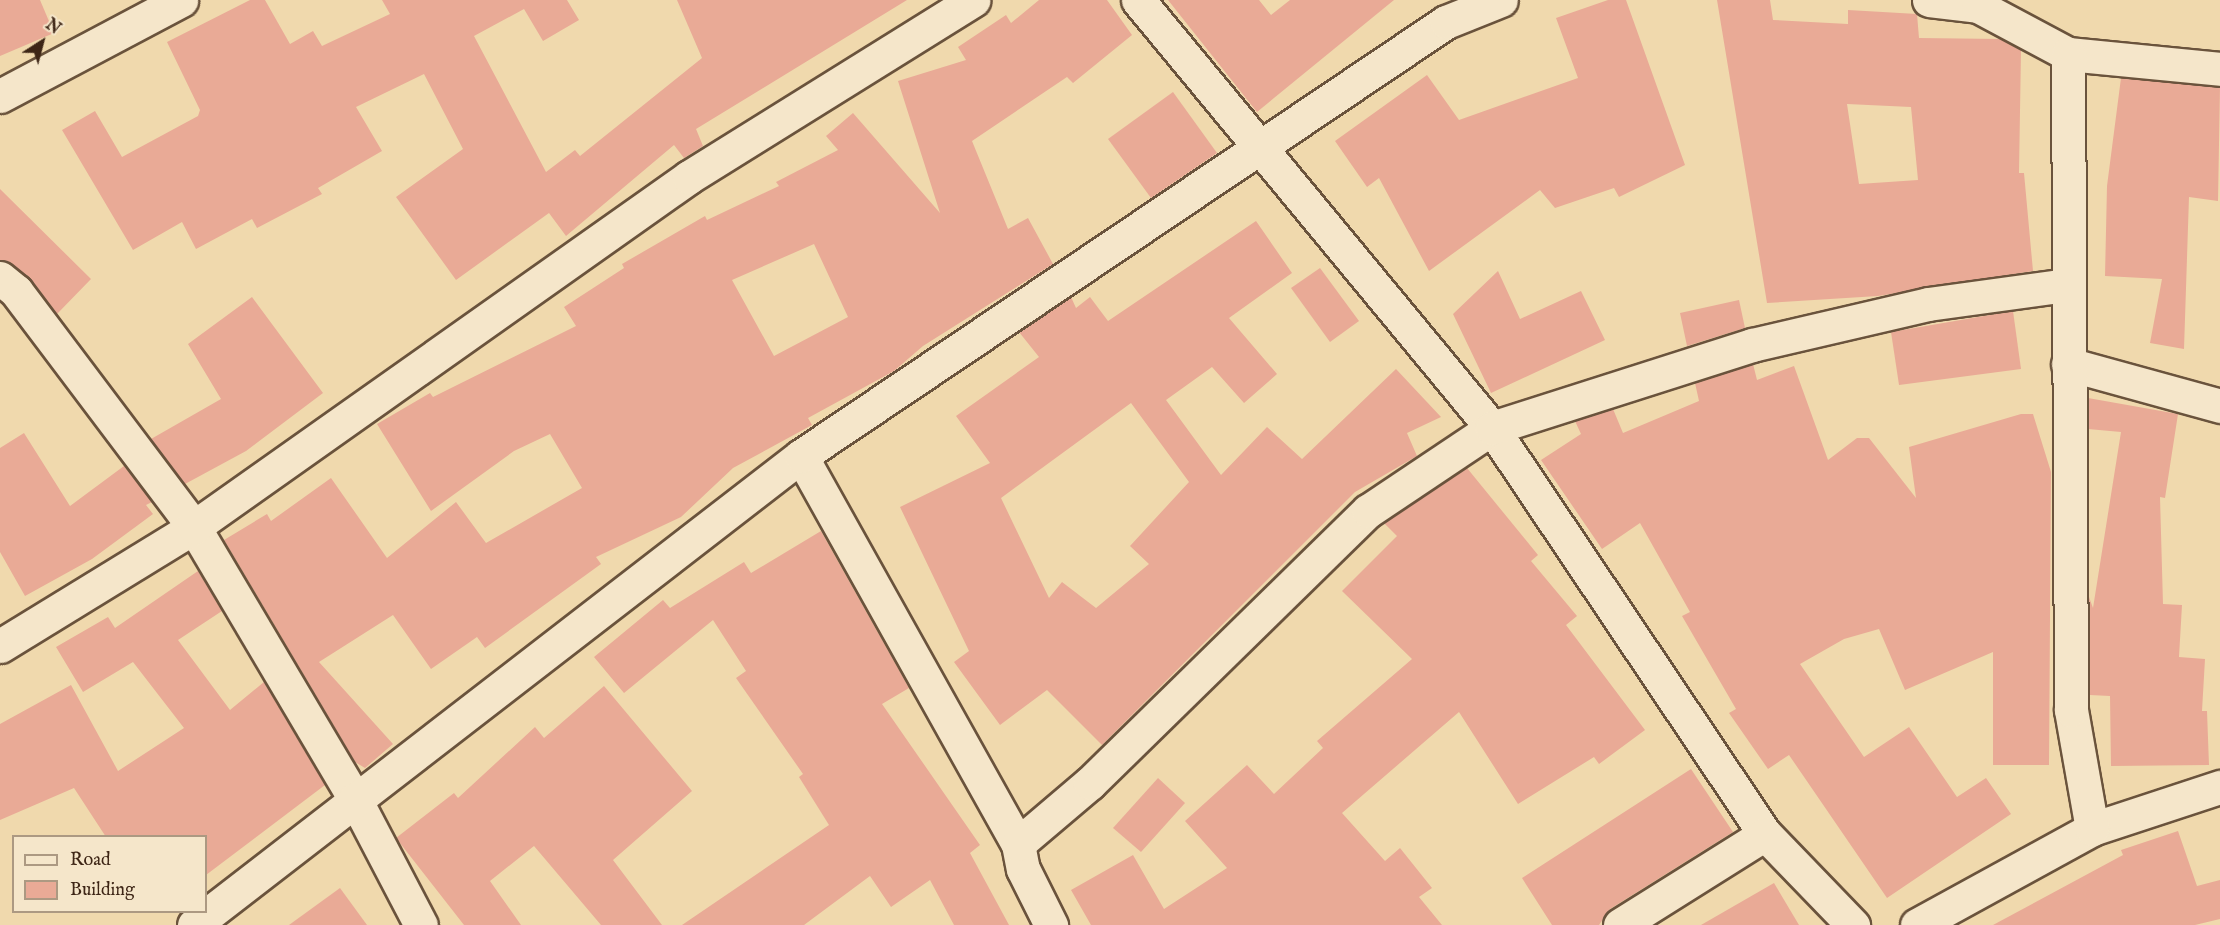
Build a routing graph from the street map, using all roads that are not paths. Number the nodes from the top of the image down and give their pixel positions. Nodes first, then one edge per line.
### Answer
1 (181, 0) edge
2 (973, 0) edge
3 (1138, 0) edge
4 (1501, 0) edge
5 (1929, 0) edge
6 (1978, 3) edge
7 (2068, 54) junction
8 (2220, 69) edge
9 (0, 96) edge
10 (1258, 149) junction
11 (0, 278) edge
12 (2067, 285) junction
13 (2068, 364) junction
14 (2220, 405) edge
15 (1492, 428) junction
16 (801, 456) junction
17 (194, 527) junction
18 (0, 646) edge
19 (2220, 787) edge
20 (356, 799) junction
21 (2092, 828) junction
22 (1765, 834) junction
23 (1018, 844) junction
24 (194, 925) edge
25 (421, 925) edge
26 (1051, 925) edge
27 (1620, 925) edge
28 (1853, 925) edge
29 (1917, 925) edge

1 - 9 street
2 - 17 street
3 - 10 street
4 - 10 street
5 - 6 street
6 - 7 street
7 - 8 street
7 - 12 street
10 - 15 street
10 - 16 street
11 - 17 street
12 - 13 street
12 - 15 street
13 - 14 street
13 - 21 street
15 - 22 street
15 - 23 street
16 - 20 street
16 - 23 street
17 - 18 street
17 - 20 street
19 - 21 street
20 - 24 street
20 - 25 street
21 - 29 street
22 - 27 street
22 - 28 street
23 - 26 street

